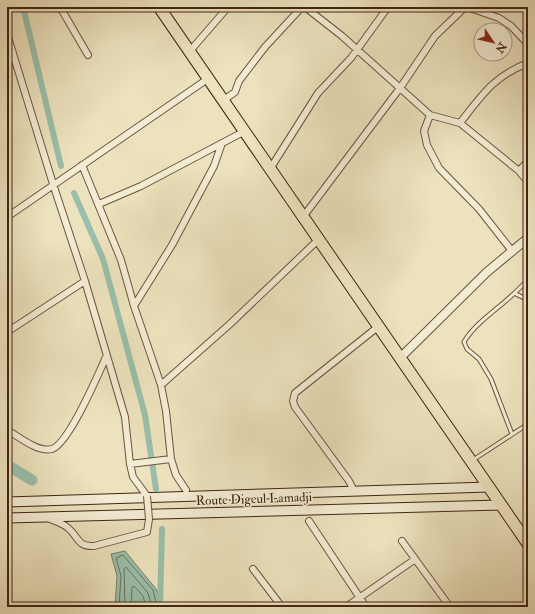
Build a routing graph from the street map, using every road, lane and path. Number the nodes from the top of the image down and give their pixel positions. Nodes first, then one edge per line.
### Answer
1 (60, 7) edge
2 (159, 7) edge
3 (228, 7) edge
4 (303, 7) edge
5 (388, 7) edge
6 (466, 7) edge
7 (7, 34) edge
8 (528, 44) edge
9 (356, 50) junction
10 (190, 51) junction
11 (88, 55) dead end
12 (528, 64) edge
13 (209, 78) junction
14 (400, 88) junction
15 (224, 100) junction
16 (430, 115) junction
17 (460, 123) junction
18 (245, 131) junction
19 (222, 143) junction
20 (528, 161) edge
21 (82, 165) junction
22 (270, 169) junction
23 (519, 171) junction
24 (528, 182) edge
25 (53, 184) junction
26 (99, 204) junction
27 (303, 216) junction
28 (7, 217) edge
29 (319, 238) junction
30 (528, 238) edge
31 (512, 251) junction
32 (528, 279) edge
33 (86, 281) junction
34 (516, 294) junction
35 (528, 300) edge
36 (134, 306) junction
37 (379, 326) junction
38 (7, 332) edge
39 (106, 357) junction
40 (400, 358) junction
41 (161, 385) junction
42 (528, 424) edge
43 (7, 430) edge
44 (512, 434) junction
45 (171, 459) junction
46 (471, 461) junction
47 (130, 464) junction
48 (489, 487) junction
49 (186, 490) dead end
50 (354, 492) junction
51 (7, 502) edge
52 (501, 505) junction
53 (7, 518) edge
54 (46, 518) junction
55 (309, 521) dead end
56 (402, 541) dead end
57 (528, 544) edge
58 (414, 560) junction
59 (253, 569) dead end
60 (359, 598) junction
61 (282, 607) edge
62 (346, 607) edge
63 (366, 607) edge
64 (450, 607) edge

1 - 11 street
2 - 10 highway
3 - 10 street
4 - 9 street
4 - 15 street
5 - 9 street
6 - 8 street
6 - 14 street
7 - 25 street
9 - 14 street
9 - 22 street
10 - 13 highway
12 - 17 street
13 - 15 highway
13 - 21 street
14 - 16 street
14 - 27 street
15 - 18 highway
16 - 17 street
16 - 31 street
17 - 23 street
18 - 19 street
18 - 22 highway
19 - 26 street
19 - 36 street
20 - 23 street
21 - 25 street
21 - 26 street
22 - 27 highway
23 - 24 street
25 - 28 street
25 - 33 street
26 - 36 street
27 - 29 highway
29 - 37 highway
29 - 41 street
30 - 31 street
31 - 40 street
32 - 34 lane
33 - 38 street
33 - 39 street
34 - 35 lane
34 - 44 lane
36 - 41 street
37 - 40 highway
37 - 50 street
39 - 43 street
39 - 47 street
40 - 46 highway
41 - 45 street
42 - 44 lane
44 - 46 lane
45 - 47 street
45 - 49 street
46 - 48 highway
47 - 54 street, bridge
48 - 50 main road, Route Digeul Lamadji
48 - 52 highway
50 - 51 main road, Route Digeul Lamadji
52 - 54 main road, Route Digeul Lamadji
52 - 57 highway
53 - 54 main road, Route Digeul Lamadji
55 - 60 street
56 - 58 street
58 - 60 street
58 - 64 street
59 - 61 street
60 - 62 street
60 - 63 street

